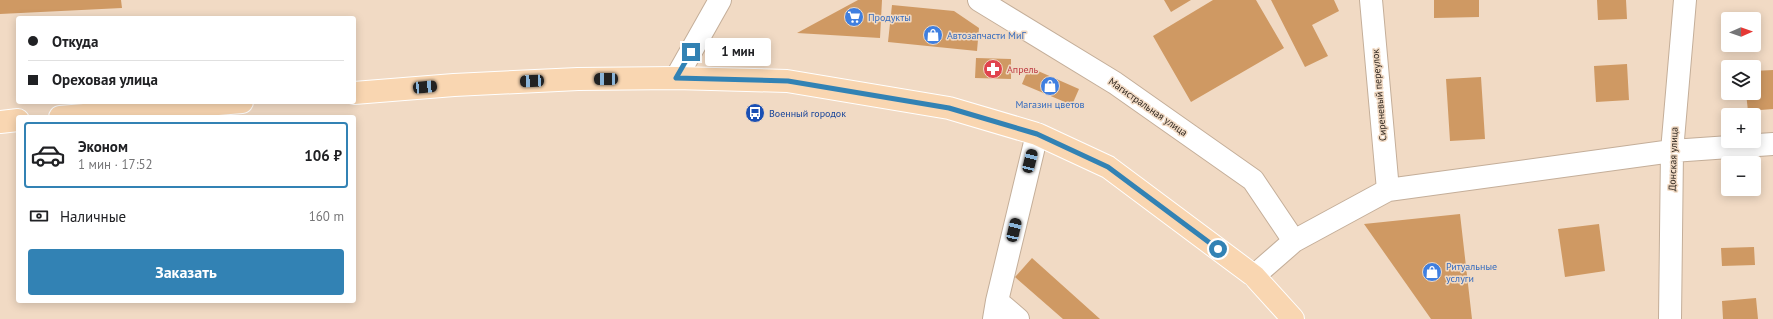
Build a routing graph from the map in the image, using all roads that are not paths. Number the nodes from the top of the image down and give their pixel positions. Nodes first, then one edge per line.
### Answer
1 (720, 0) edge
2 (979, 0) edge
3 (1370, 0) edge
4 (1685, 0) edge
5 (676, 78) junction
6 (356, 93) edge
7 (218, 104) edge
8 (84, 115) edge
9 (16, 120) edge
10 (0, 122) edge
11 (1037, 134) junction
12 (1773, 144) edge
13 (1672, 151) junction
14 (1388, 190) junction
15 (1294, 241) junction
16 (1254, 276) junction
17 (995, 310) edge
18 (1018, 319) edge
19 (1293, 319) edge
20 (1670, 319) edge

1 - 5 street
2 - 15 street, Магистральная улица
3 - 14 street, Сиреневый переулок
4 - 13 street, Донская улица
5 - 6 main road
5 - 11 main road
7 - 8 main road
9 - 10 main road
11 - 16 main road
11 - 17 street
12 - 13 street
13 - 14 street
13 - 20 street, Донская улица
14 - 15 street
15 - 16 street
16 - 19 main road
17 - 18 street

